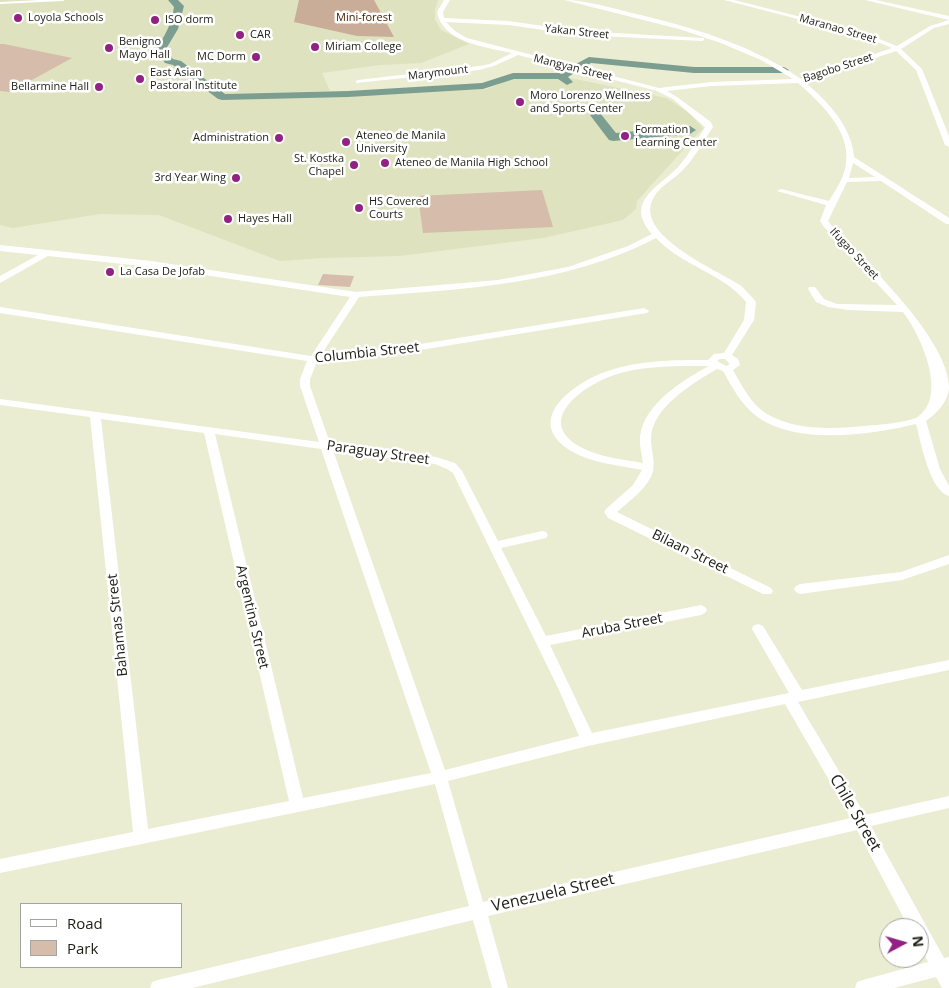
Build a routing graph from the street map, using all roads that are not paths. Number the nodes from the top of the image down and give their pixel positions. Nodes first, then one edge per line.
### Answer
1 (64, 0) edge
2 (447, 0) edge
3 (567, 0) edge
4 (727, 0) edge
5 (868, 0) edge
6 (0, 3) edge
7 (442, 20) junction
8 (949, 20) edge
9 (714, 39) junction
10 (897, 49) junction
11 (515, 54) junction
12 (801, 81) junction
13 (358, 82) dead end
14 (660, 90) junction
15 (949, 145) edge
16 (851, 158) junction
17 (846, 180) junction
18 (882, 180) junction
19 (781, 191) dead end
20 (832, 204) junction
21 (949, 222) edge
22 (656, 234) junction
23 (0, 248) edge
24 (47, 253) junction
25 (0, 280) edge
26 (812, 289) dead end
27 (356, 295) junction
28 (903, 308) junction
29 (0, 310) edge
30 (644, 311) dead end
31 (727, 356) junction
32 (313, 360) junction
33 (719, 366) junction
34 (0, 402) edge
35 (945, 405) edge
36 (95, 414) junction
37 (920, 420) junction
38 (208, 428) junction
39 (325, 446) junction
40 (648, 468) junction
41 (949, 492) edge
42 (542, 535) dead end
43 (494, 546) junction
44 (949, 559) edge
45 (800, 589) dead end
46 (767, 590) dead end
47 (701, 610) dead end
48 (758, 629) dead end
49 (542, 642) junction
50 (949, 665) edge
51 (794, 698) junction
52 (588, 740) junction
53 (440, 777) junction
54 (949, 802) edge
55 (297, 806) junction
56 (861, 822) junction
57 (141, 837) junction
58 (0, 866) edge
59 (478, 911) junction
60 (913, 918) edge
61 (929, 944) edge
62 (944, 966) edge
63 (949, 985) edge
64 (158, 988) edge
65 (500, 988) edge
66 (863, 988) edge

1 - 6 street
2 - 7 street
3 - 9 street, Ifugao Street
4 - 10 street, Maranao Street
5 - 8 street
7 - 9 street, Yakan Street
7 - 11 street, Mangyan Street
8 - 10 street, Bagobo Street
9 - 12 street, Ifugao Street
10 - 12 street, Bagobo Street
10 - 15 street, Maranao Street
11 - 13 street, Marymount
11 - 14 street, Mangyan Street
12 - 14 street, Bagobo Street
12 - 16 street, Ifugao Street
14 - 22 street, Mangyan Street
16 - 17 street, Ifugao Street
16 - 18 street
17 - 18 street
17 - 20 street, Ifugao Street
18 - 21 street
19 - 20 street
20 - 28 street, Ifugao Street
22 - 27 street
22 - 31 street, Mangyan Street
23 - 24 street
24 - 25 street
24 - 27 street
26 - 28 street
27 - 32 street
28 - 35 street, Ifugao Street
29 - 32 street, Columbia Street
30 - 32 street, Columbia Street
31 - 33 street
31 - 33 street
32 - 39 street
33 - 37 street, Ifugao Street
33 - 40 street
33 - 40 street
34 - 36 street, Paraguay Street
35 - 37 street, Ifugao Street
36 - 38 street, Paraguay Street
36 - 57 street, Bahamas Street
37 - 41 street
38 - 39 street, Paraguay Street
38 - 55 street, Argentina Street
39 - 43 street, Paraguay Street
39 - 53 street
40 - 46 street, Bilaan Street
42 - 43 street
43 - 49 street, Paraguay Street
44 - 45 street
47 - 49 street, Aruba Street
48 - 51 street, Chile Street
49 - 52 street, Paraguay Street
50 - 51 street
51 - 52 street
51 - 56 street, Chile Street
52 - 53 street
53 - 55 street
53 - 59 street
54 - 56 street, Venezuela Street
55 - 57 street
56 - 59 street, Venezuela Street
56 - 60 street, Chile Street
57 - 58 street
59 - 64 street, Venezuela Street
59 - 65 street
61 - 62 street, Chile Street
62 - 63 street, Chile Street
62 - 66 street

